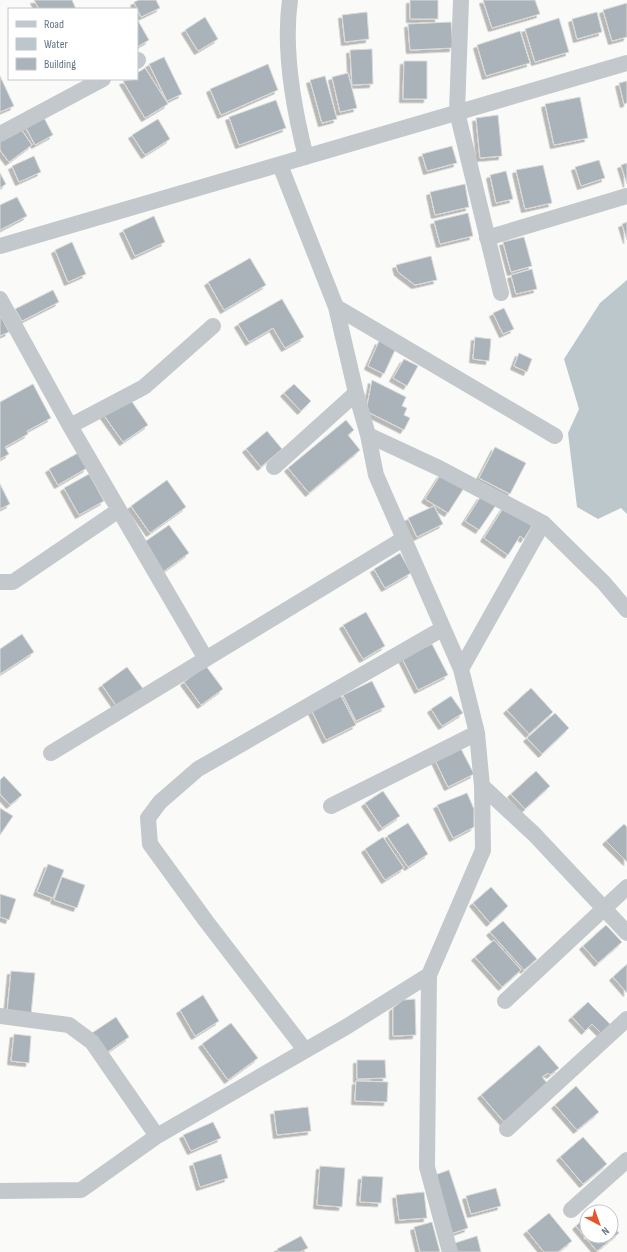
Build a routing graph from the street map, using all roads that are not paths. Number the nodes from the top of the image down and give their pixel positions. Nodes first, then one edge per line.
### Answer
1 (290, 0) edge
2 (461, 0) edge
3 (627, 63) edge
4 (101, 80) edge
5 (457, 112) junction
6 (0, 134) edge
7 (306, 157) junction
8 (280, 165) junction
9 (627, 196) edge
10 (487, 238) junction
11 (0, 246) edge
12 (501, 293) dead end
13 (0, 299) edge
14 (336, 307) junction
15 (213, 326) dead end
16 (356, 393) junction
17 (70, 426) junction
18 (368, 435) junction
19 (555, 436) dead end
20 (274, 467) dead end
21 (119, 510) junction
22 (543, 523) junction
23 (403, 539) junction
24 (0, 582) edge
25 (627, 610) edge
26 (442, 629) junction
27 (206, 659) junction
28 (461, 669) junction
29 (477, 733) junction
30 (51, 753) dead end
31 (482, 786) junction
32 (331, 806) dead end
33 (627, 887) edge
34 (605, 908) junction
35 (627, 933) edge
36 (429, 975) junction
37 (505, 1001) dead end
38 (0, 1016) edge
39 (627, 1019) edge
40 (305, 1050) junction
41 (507, 1129) dead end
42 (157, 1136) junction
43 (627, 1160) edge
44 (0, 1191) edge
45 (571, 1210) dead end
46 (450, 1252) edge

1 - 7 street
2 - 5 street
3 - 5 street
4 - 6 street
5 - 7 street
5 - 10 street
7 - 8 street
8 - 11 street
8 - 14 street
9 - 10 street
10 - 12 street
13 - 17 street
14 - 16 street
14 - 19 street
15 - 17 street
16 - 18 street
16 - 20 street
17 - 21 street
18 - 22 street
18 - 23 street
21 - 24 street
21 - 27 street
22 - 25 street
22 - 28 street
23 - 26 street
23 - 27 street
26 - 28 street
26 - 40 street
27 - 30 street
28 - 29 street
29 - 31 street
29 - 32 street
31 - 34 street
31 - 36 street
33 - 34 street
34 - 35 street
34 - 37 street
36 - 40 street
36 - 46 street
38 - 42 street
39 - 41 street
40 - 42 street
42 - 44 street
43 - 45 street

